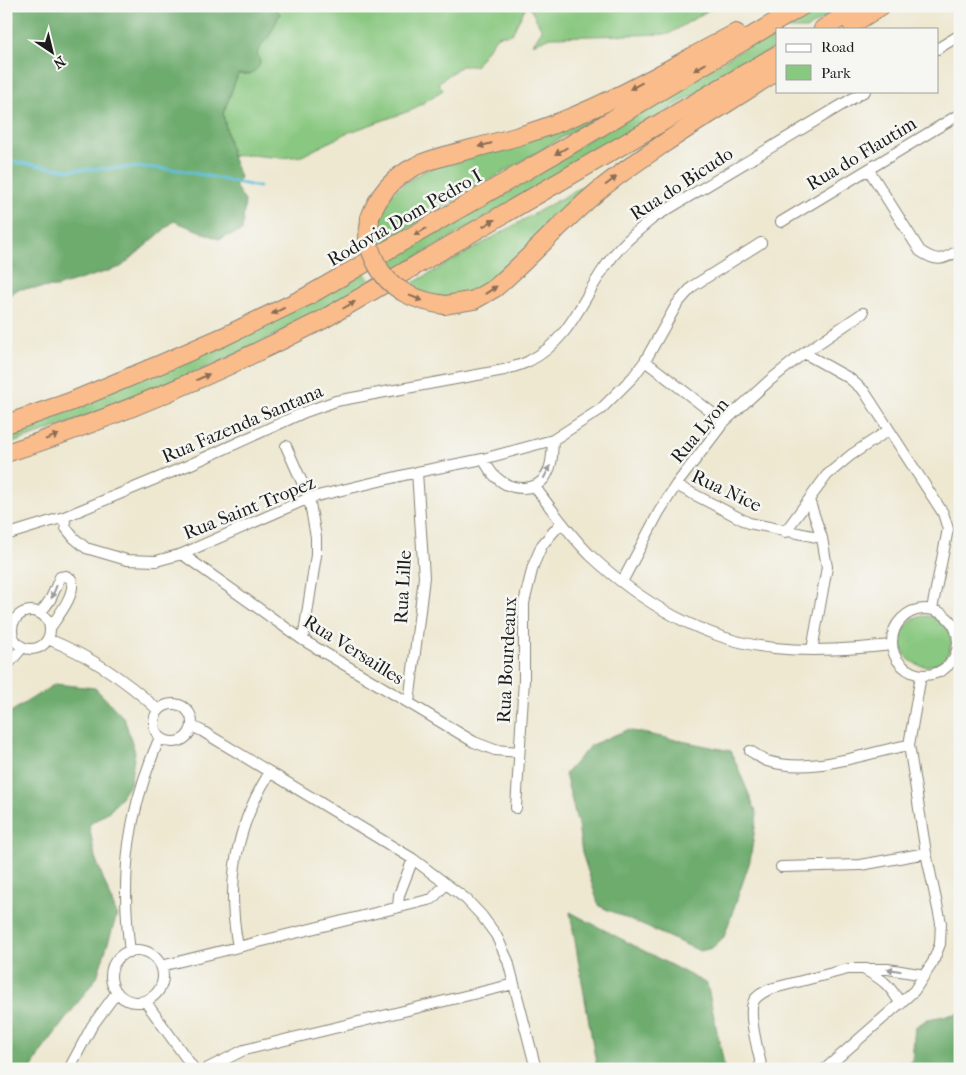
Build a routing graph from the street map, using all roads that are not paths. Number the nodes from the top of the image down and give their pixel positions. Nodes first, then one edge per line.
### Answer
1 (787, 6) edge
2 (802, 6) edge
3 (860, 6) edge
4 (880, 6) edge
5 (825, 28) edge
6 (847, 28) edge
7 (960, 35) edge
8 (938, 48) edge
9 (776, 56) edge
10 (776, 73) edge
11 (863, 92) edge
12 (960, 114) edge
13 (869, 170) junction
14 (780, 222) dead end
15 (761, 243) dead end
16 (960, 250) edge
17 (863, 313) dead end
18 (804, 353) junction
19 (645, 361) junction
20 (529, 362) joint
21 (724, 422) junction
22 (6, 424) edge
23 (889, 430) junction
24 (553, 440) junction
25 (286, 446) dead end
26 (6, 453) edge
27 (483, 459) junction
28 (417, 472) junction
29 (676, 485) junction
30 (535, 486) junction
31 (309, 498) junction
32 (809, 500) junction
33 (64, 517) junction
34 (560, 523) junction
35 (785, 532) junction
36 (6, 535) edge
37 (822, 538) junction
38 (182, 554) junction
39 (622, 582) junction
40 (932, 609) junction
41 (39, 613) junction
42 (10, 622) edge
43 (50, 628) junction
44 (959, 637) edge
45 (48, 639) junction
46 (303, 640) junction
47 (892, 646) junction
48 (22, 648) junction
49 (812, 650) junction
50 (957, 658) edge
51 (6, 667) edge
52 (920, 675) junction
53 (409, 704) junction
54 (158, 710) junction
55 (192, 726) junction
56 (160, 737) junction
57 (909, 746) junction
58 (750, 751) dead end
59 (519, 752) junction
60 (270, 772) junction
61 (516, 808) dead end
62 (926, 853) junction
63 (413, 859) junction
64 (781, 867) dead end
65 (446, 884) junction
66 (398, 907) junction
67 (238, 947) junction
68 (130, 952) junction
69 (161, 966) junction
70 (862, 968) junction
71 (925, 975) junction
72 (514, 984) junction
73 (117, 992) junction
74 (145, 1001) junction
75 (901, 1004) junction
76 (69, 1069) edge
77 (194, 1069) edge
78 (206, 1069) edge
79 (536, 1069) edge
80 (762, 1069) edge
81 (825, 1069) edge

1 -> 10 highway, bridge
2 -> 22 highway, Rodovia Dom Pedro I
3 - 5 highway
4 - 6 highway
7 - 8 street
26 -> 9 highway
11 - 20 street, Rua do Bicudo
12 - 13 street, Rua do Flautim
13 - 14 street, Rua do Flautim
13 - 16 street
15 - 19 street, Rua Saint Tropez
17 - 18 street, Rua Lyon
18 - 21 street, Rua Lyon
18 - 23 street
19 - 21 street
19 - 24 street, Rua Saint Tropez
20 - 33 street, Rua Fazenda Santana
21 - 29 street, Rua Lyon
23 - 32 street
23 - 40 street
24 - 27 street, Rua Saint Tropez
30 -> 24 street
25 - 31 street
27 - 28 street, Rua Saint Tropez
27 - 30 street
28 - 31 street, Rua Saint Tropez
28 - 53 street, Rua Lille
29 - 35 street, Rua Nice
29 - 39 street, Rua Lyon
30 - 34 street
31 - 38 street, Rua Saint Tropez
31 - 46 street
32 - 35 street
32 - 37 street
33 - 36 street, Rua Fazenda Santana
33 - 38 street, Rua Saint Tropez
34 - 39 street
34 - 59 street, Rua Bourdeaux
35 - 37 street, Rua Nice
37 - 49 street
38 - 46 street, Rua Versailles
39 - 49 street
40 - 44 street
40 - 47 street
41 - 42 street
41 - 43 street
43 -> 41 street
42 - 48 street
43 - 45 street
44 - 50 street
45 - 48 street
45 - 54 street
46 - 53 street, Rua Versailles
47 - 49 street
47 - 52 street
48 - 51 street
50 - 52 street
52 - 57 street
53 - 59 street, Rua Versailles
54 - 55 street
54 - 56 street
55 - 56 street
55 - 60 street
56 - 68 street
57 - 58 street
57 - 62 street
59 - 61 street, Rua Bourdeaux
60 - 63 street
60 - 67 street
62 - 64 street
62 - 71 street
63 - 65 street
63 - 66 street
65 - 66 street
65 - 72 street
66 - 67 street
67 - 69 street
68 - 69 street
68 - 73 street
69 - 74 street
71 -> 70 street
70 - 75 street
70 - 80 street
71 - 75 street
72 - 78 street
72 - 79 street
73 - 74 street
73 - 76 street
74 - 77 street
75 - 81 street

